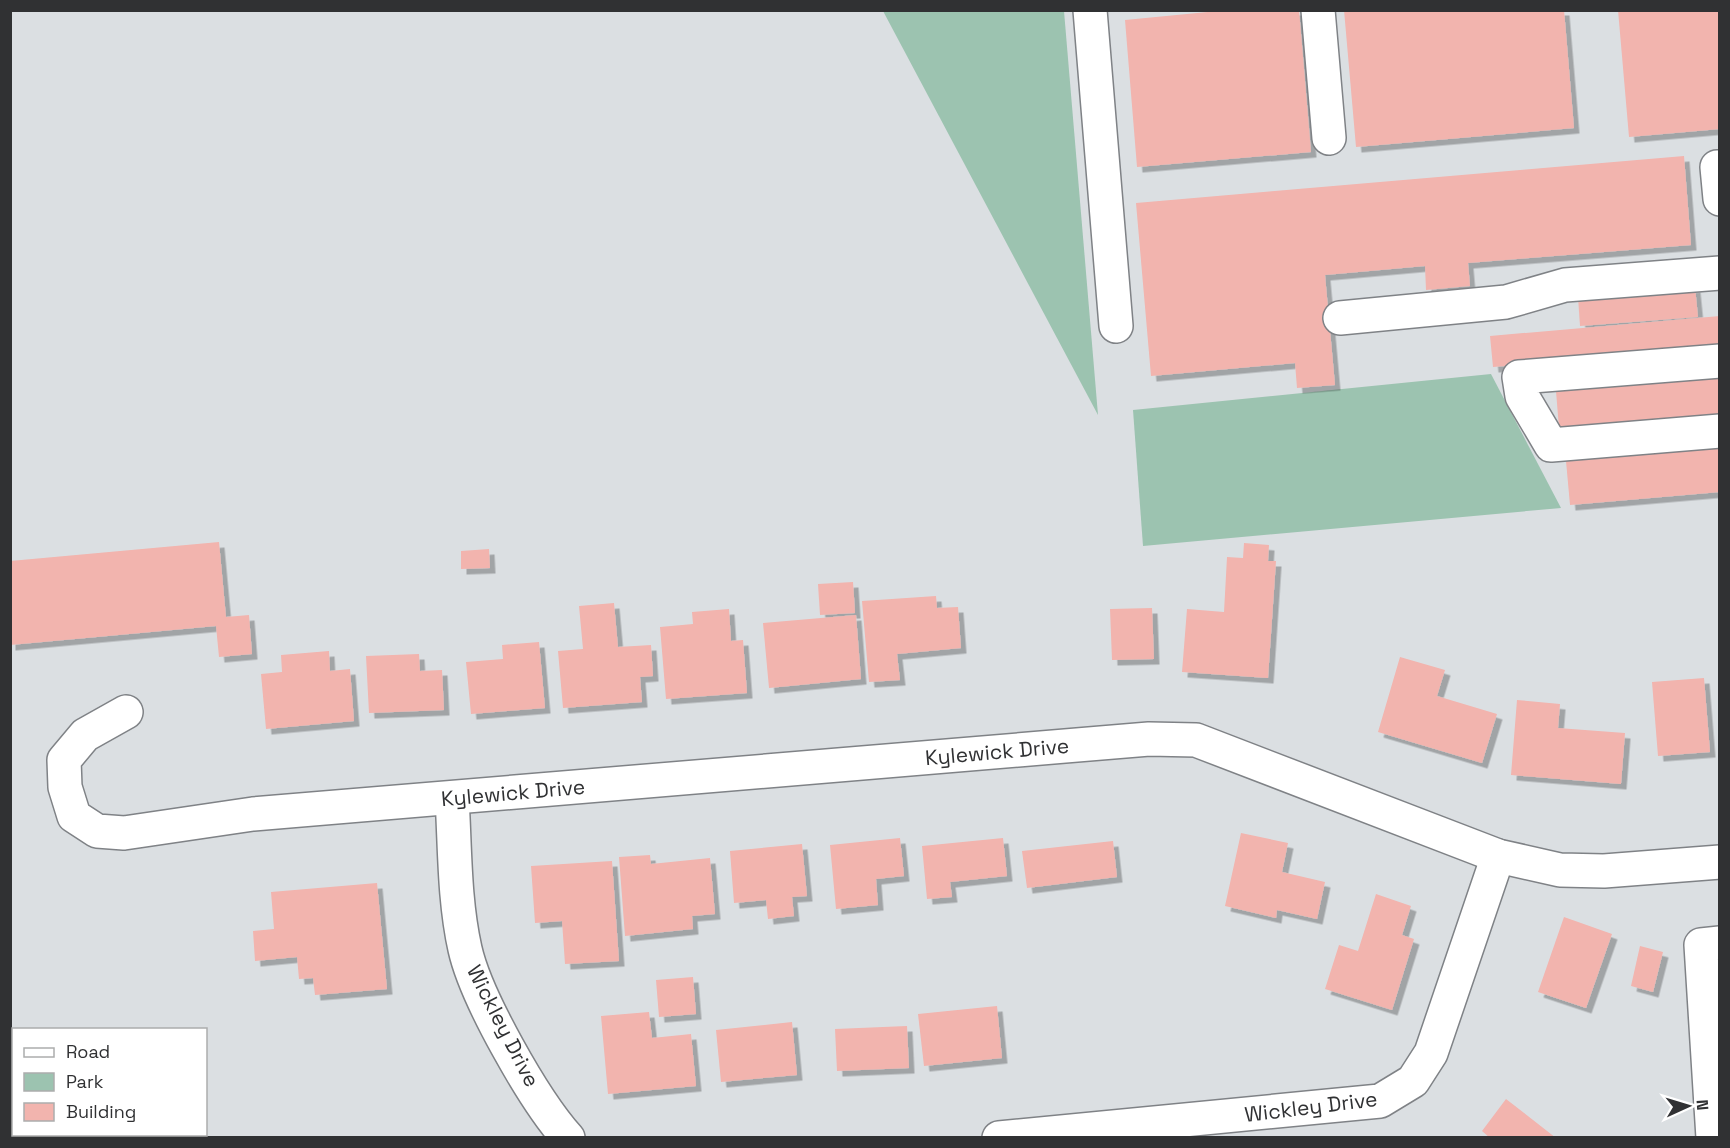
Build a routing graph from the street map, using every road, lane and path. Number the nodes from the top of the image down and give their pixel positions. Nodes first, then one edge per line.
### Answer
1 (1090, 10) edge
2 (1318, 10) edge
3 (1329, 138) dead end
4 (1719, 167) edge
5 (1719, 199) edge
6 (1719, 273) edge
7 (1340, 318) dead end
8 (1116, 326) dead end
9 (1719, 361) edge
10 (1719, 431) edge
11 (126, 712) dead end
12 (452, 798) junction
13 (1498, 856) junction
14 (1719, 862) edge
15 (1719, 943) edge
16 (568, 1137) edge
17 (999, 1137) edge
18 (1713, 1137) edge

1 - 8 street
2 - 3 street
4 - 5 street
6 - 7 street
9 - 10 street
11 - 12 street, Kylewick Drive
12 - 13 street, Kylewick Drive
12 - 16 street, Wickley Drive
13 - 14 street, Kylewick Drive
13 - 17 street, Wickley Drive
15 - 18 street

